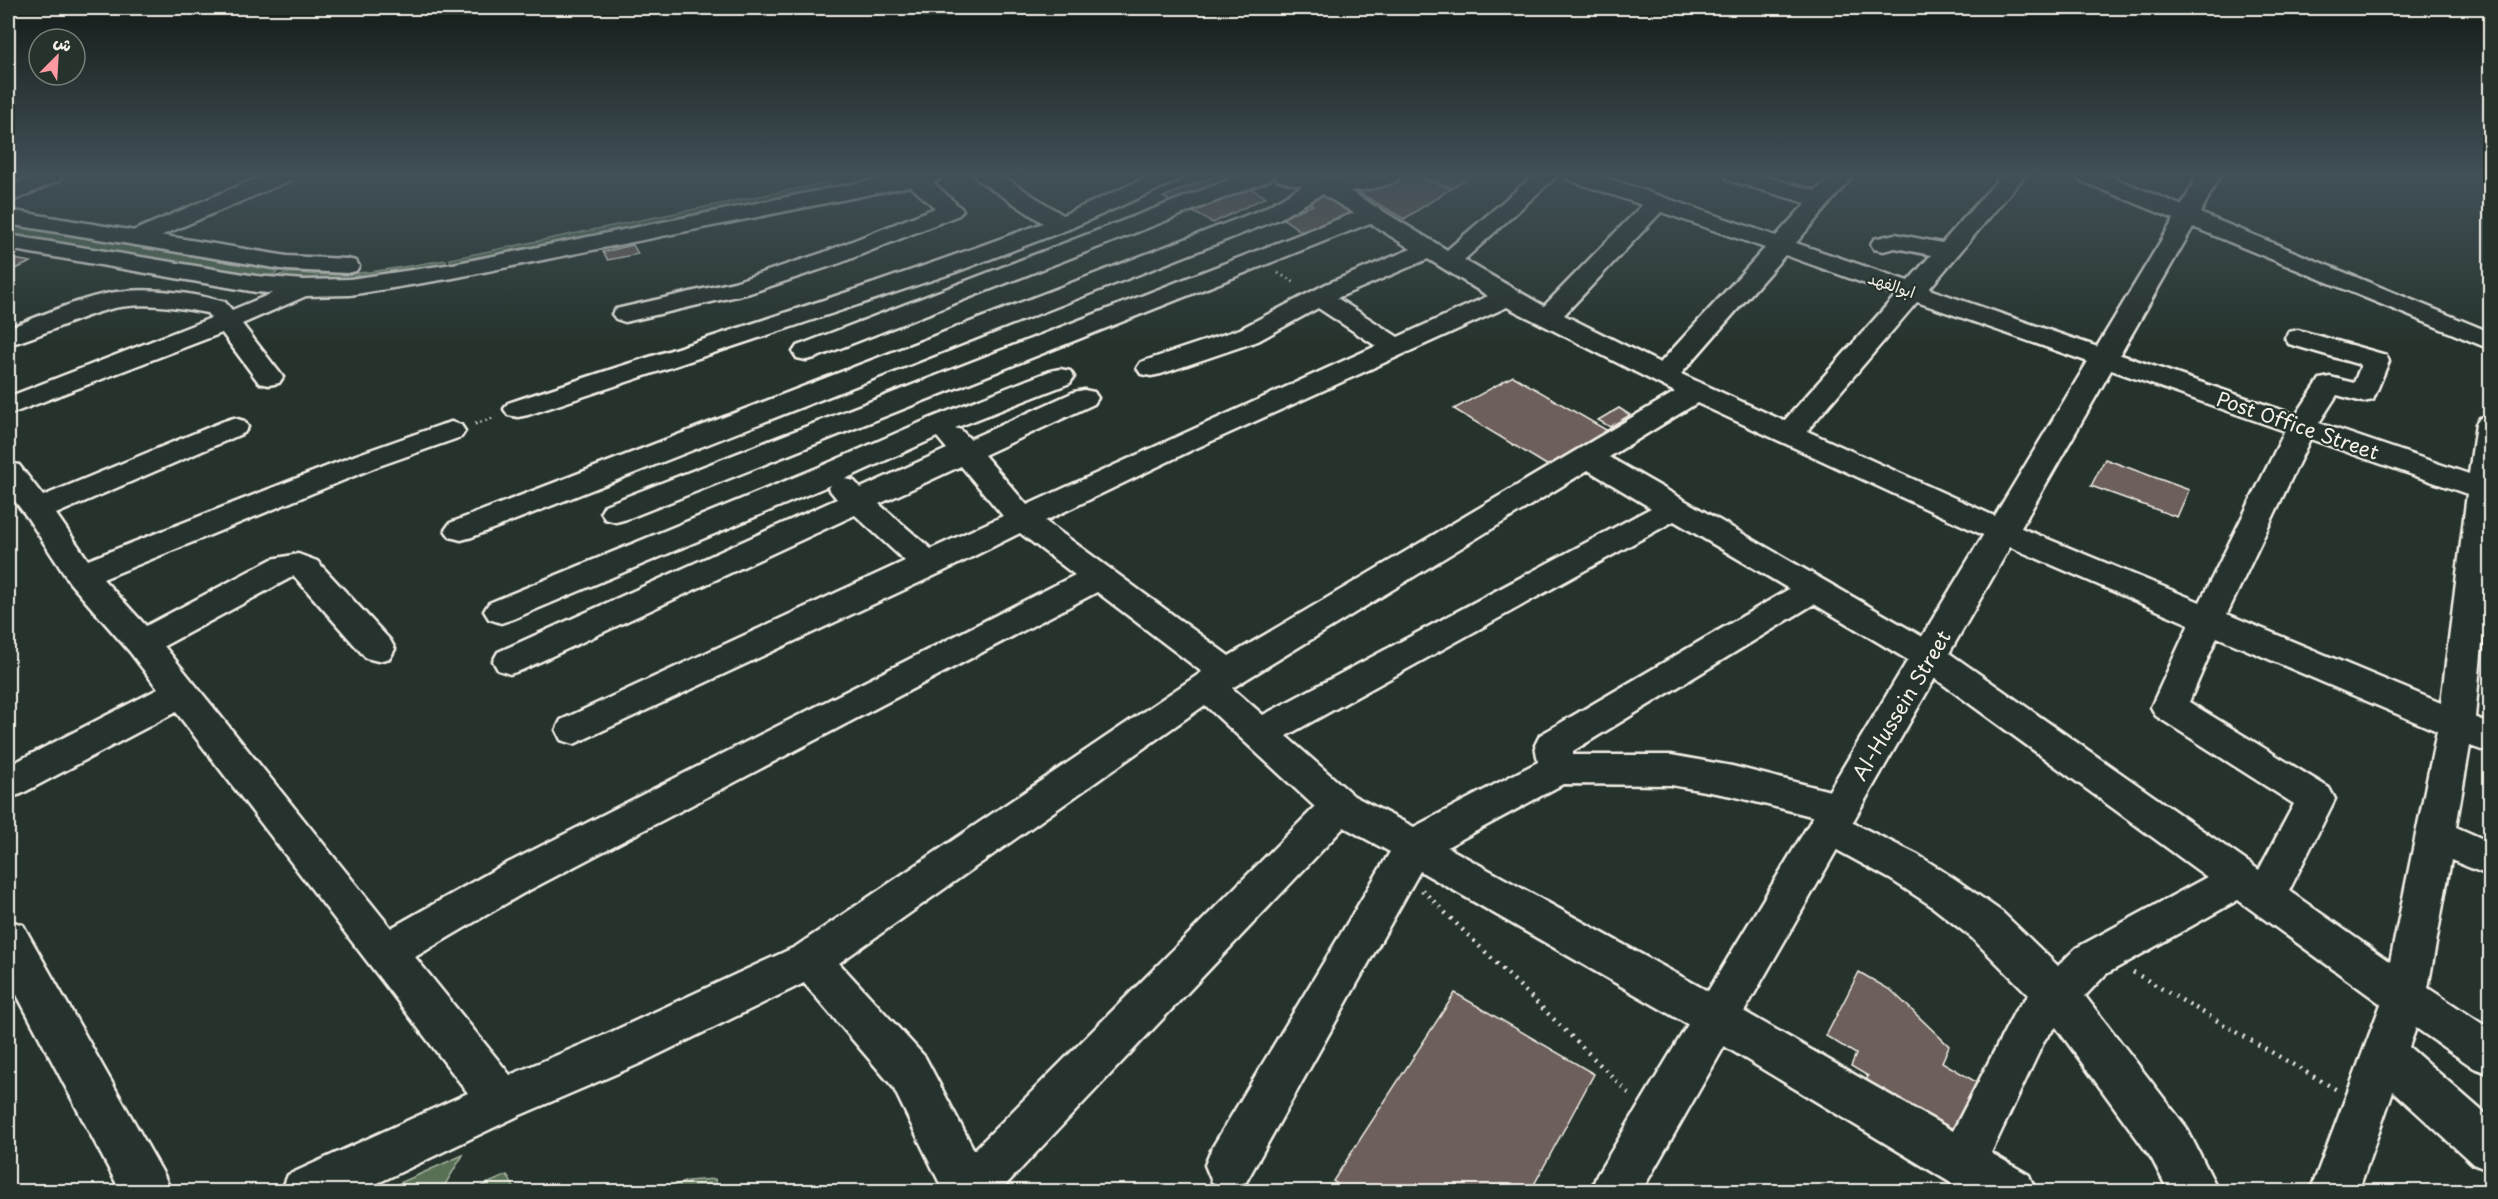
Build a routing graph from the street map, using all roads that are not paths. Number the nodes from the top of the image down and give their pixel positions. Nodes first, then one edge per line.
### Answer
1 (93, 231) edge
2 (153, 231) edge
3 (552, 231) edge
4 (654, 231) edge
5 (899, 231) edge
6 (1042, 231) edge
7 (1118, 231) edge
8 (1225, 231) edge
9 (1330, 231) edge
10 (1400, 231) edge
11 (1471, 231) edge
12 (1631, 231) edge
13 (1737, 231) edge
14 (1793, 231) edge
15 (1965, 231) edge
16 (2180, 231) edge
17 (2219, 231) edge
18 (136, 238) junction
19 (8, 242) edge
20 (1882, 244) dead end
21 (1780, 246) junction
22 (1948, 251) junction
23 (1439, 255) junction
24 (733, 282) junction
25 (304, 288) junction
26 (1913, 291) junction
27 (1507, 297) junction
28 (1319, 298) junction
29 (625, 314) dead end
30 (1547, 318) junction
31 (228, 321) junction
32 (781, 321) junction
33 (8, 337) edge
34 (2298, 338) dead end
35 (2490, 341) edge
36 (1396, 347) junction
37 (806, 352) junction
38 (2106, 358) junction
39 (1151, 368) dead end
40 (1664, 376) junction
41 (269, 377) dead end
42 (1060, 377) dead end
43 (832, 385) junction
44 (1696, 392) junction
45 (915, 394) junction
46 (1084, 398) dead end
47 (8, 407) edge
48 (518, 409) road end
49 (941, 424) junction
50 (2490, 424) edge
51 (2302, 426) junction
52 (234, 427) dead end
53 (451, 431) road end
54 (1789, 434) junction
55 (964, 452) junction
56 (1587, 457) junction
57 (8, 472) edge
58 (828, 475) junction
59 (2487, 491) edge
60 (857, 501) junction
61 (1674, 508) junction
62 (38, 510) junction
63 (616, 512) dead end
64 (1023, 520) junction
65 (461, 530) dead end
66 (2003, 532) junction
67 (929, 565) junction
68 (81, 575) junction
69 (1099, 577) junction
70 (1814, 589) junction
71 (501, 612) dead end
72 (2208, 619) junction
73 (142, 643) junction
74 (378, 649) dead end
75 (1930, 657) junction
76 (510, 661) dead end
77 (1218, 680) junction
78 (181, 693) junction
79 (574, 730) dead end
80 (2474, 732) edge
81 (1261, 733) junction
82 (1558, 768) junction
83 (8, 783) edge
84 (1340, 807) junction
85 (1823, 815) junction
86 (2436, 835) junction
87 (1407, 857) junction
88 (2490, 860) edge
89 (2252, 888) junction
90 (8, 938) edge
91 (386, 953) junction
92 (810, 960) junction
93 (2058, 995) junction
94 (2405, 997) junction
95 (1716, 1018) junction
96 (2383, 1053) junction
97 (2490, 1053) edge
98 (502, 1101) junction
99 (2490, 1148) edge
100 (1962, 1162) junction
101 (1229, 1165) dead end
102 (970, 1190) edge
103 (147, 1191) edge
104 (305, 1191) edge
105 (1614, 1191) edge
106 (2012, 1191) edge
107 (2195, 1191) edge
108 (2334, 1191) edge

1 - 18 street
2 - 18 street
3 - 18 street
4 - 25 street
5 - 24 street
6 - 32 street
7 - 37 street
8 - 43 street
9 - 45 street
10 - 23 street
11 - 23 street
12 - 30 street
13 - 21 street, ابوالفهد
14 - 21 street
15 - 22 street
16 - 38 street, Al-Hussein Street
17 - 35 street
19 - 25 street
20 - 22 street
21 - 26 street, ابوالفهد
21 - 40 street
22 - 26 street
23 - 27 street
23 - 28 street
24 - 29 street
24 - 32 street
25 - 31 street
26 - 38 street, ابوالفهد
26 - 54 street
27 - 30 street
27 - 36 street
28 - 36 street
28 - 39 street
30 - 40 street
31 - 33 street
31 - 41 street
31 - 47 street
32 - 37 street
32 - 48 street
34 - 51 street
36 - 64 street
37 - 43 street
38 - 51 street, Post Office Street
38 - 66 street, Al-Hussein Street
40 - 44 street
42 - 49 street
43 - 65 street
44 - 54 street
44 - 56 street
45 - 49 street
45 - 63 street
46 - 55 street
49 - 55 street
49 - 58 street
50 - 59 street
51 - 59 street, Post Office Street
51 - 72 street
52 - 62 street
53 - 68 street
54 - 66 street
55 - 60 street
55 - 64 street
56 - 61 street
56 - 77 street
57 - 62 street
58 - 60 street
58 - 71 street
59 - 80 street
60 - 67 street
60 - 76 street
61 - 70 street
61 - 81 street
62 - 68 street
64 - 67 street
64 - 69 street
66 - 72 street
66 - 75 street, Al-Hussein Street
67 - 79 street
68 - 73 street
69 - 77 street
69 - 91 street
70 - 75 street
70 - 82 street
72 - 80 street
72 - 89 street
73 - 74 street
73 - 78 street
75 - 85 street, Al-Hussein Street
75 - 89 street
77 - 81 street
77 - 92 street
78 - 83 street
78 - 91 street
80 - 86 street
81 - 84 street
82 - 85 street
82 - 87 street
84 - 87 street
84 - 102 street
85 - 93 street
85 - 95 street, Al-Hussein Street
86 - 88 street
86 - 94 street
87 - 95 street
87 - 101 street
89 - 93 street
89 - 94 street
90 - 103 street
91 - 98 street
92 - 98 street
92 - 102 street
93 - 100 street
93 - 107 street
94 - 96 street
94 - 97 street
95 - 100 street
95 - 105 street, Al-Hussein Street
96 - 99 street
96 - 108 street
98 - 104 street
100 - 106 street

